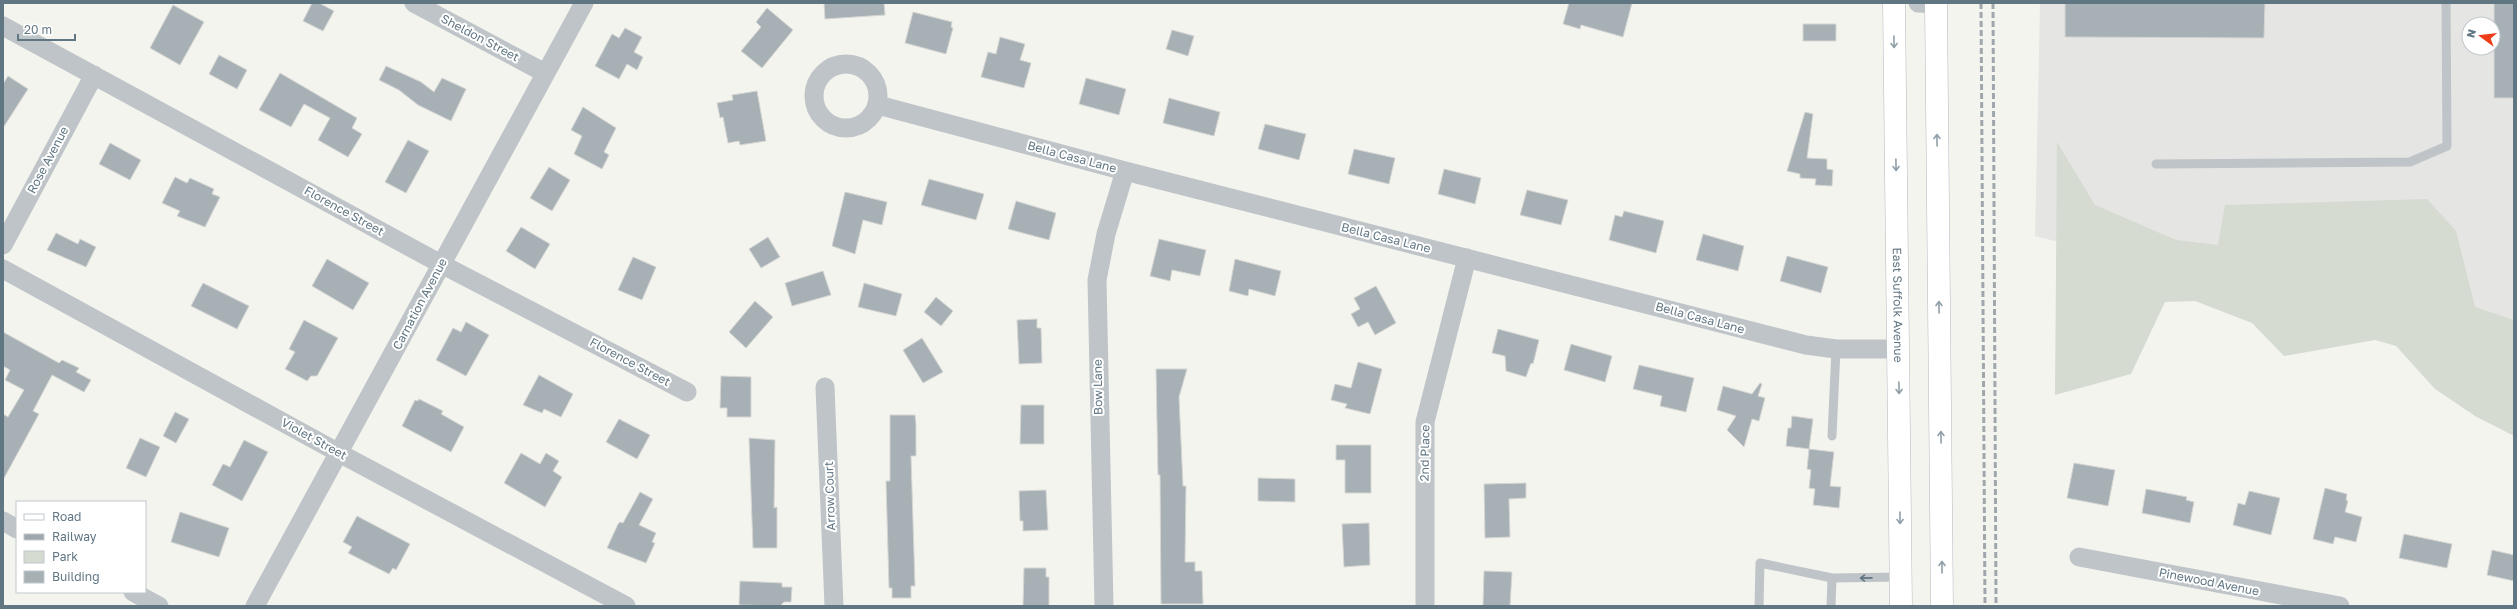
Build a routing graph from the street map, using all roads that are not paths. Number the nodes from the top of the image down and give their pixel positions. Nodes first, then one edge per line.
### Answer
1 (414, 3) edge
2 (584, 3) edge
3 (1894, 3) edge
4 (1918, 3) edge
5 (1936, 3) edge
6 (2446, 3) edge
7 (3, 26) edge
8 (545, 73) junction
9 (94, 75) junction
10 (878, 105) dead end
11 (2156, 164) dead end
12 (1125, 171) junction
13 (3, 245) edge
14 (1467, 258) junction
15 (441, 264) junction
16 (3, 269) edge
17 (1836, 349) junction
18 (1898, 349) junction
19 (825, 387) dead end
20 (687, 392) dead end
21 (1832, 436) dead end
22 (339, 453) junction
23 (3, 522) edge
24 (16, 528) edge
25 (2079, 557) dead end
26 (1900, 576) junction
27 (1832, 578) junction
28 (135, 593) edge
29 (159, 606) edge
30 (255, 606) edge
31 (626, 606) edge
32 (834, 606) edge
33 (1104, 606) edge
34 (1425, 606) edge
35 (1759, 606) edge
36 (1831, 606) edge
37 (1901, 606) edge
38 (1942, 606) edge
39 (2340, 606) edge

1 - 8 street, Sheldon Street
2 - 8 street, Carnation Avenue
3 -> 18 main road, East Suffolk Avenue
4 - 5 street
38 -> 5 main road
6 - 11 lane
7 - 9 street, Florence Street
8 - 15 street, Carnation Avenue
9 - 13 street, Rose Avenue
9 - 15 street, Florence Street
10 - 12 street, Bella Casa Lane
12 - 14 street, Bella Casa Lane
12 - 33 street, Bow Lane
14 - 17 street, Bella Casa Lane
14 - 34 street, 2nd Place
15 - 20 street, Florence Street
15 - 22 street, Carnation Avenue
16 - 22 street, Violet Street
17 - 18 street, Bella Casa Lane
17 - 21 lane
18 -> 26 main road, East Suffolk Avenue
19 - 32 street, Arrow Court
22 - 30 street, Carnation Avenue
22 - 31 street, Violet Street
23 - 24 street
25 - 39 street, Pinewood Avenue
26 -> 27 lane
26 - 37 main road, East Suffolk Avenue
27 - 35 lane
27 - 36 lane
28 - 29 street

